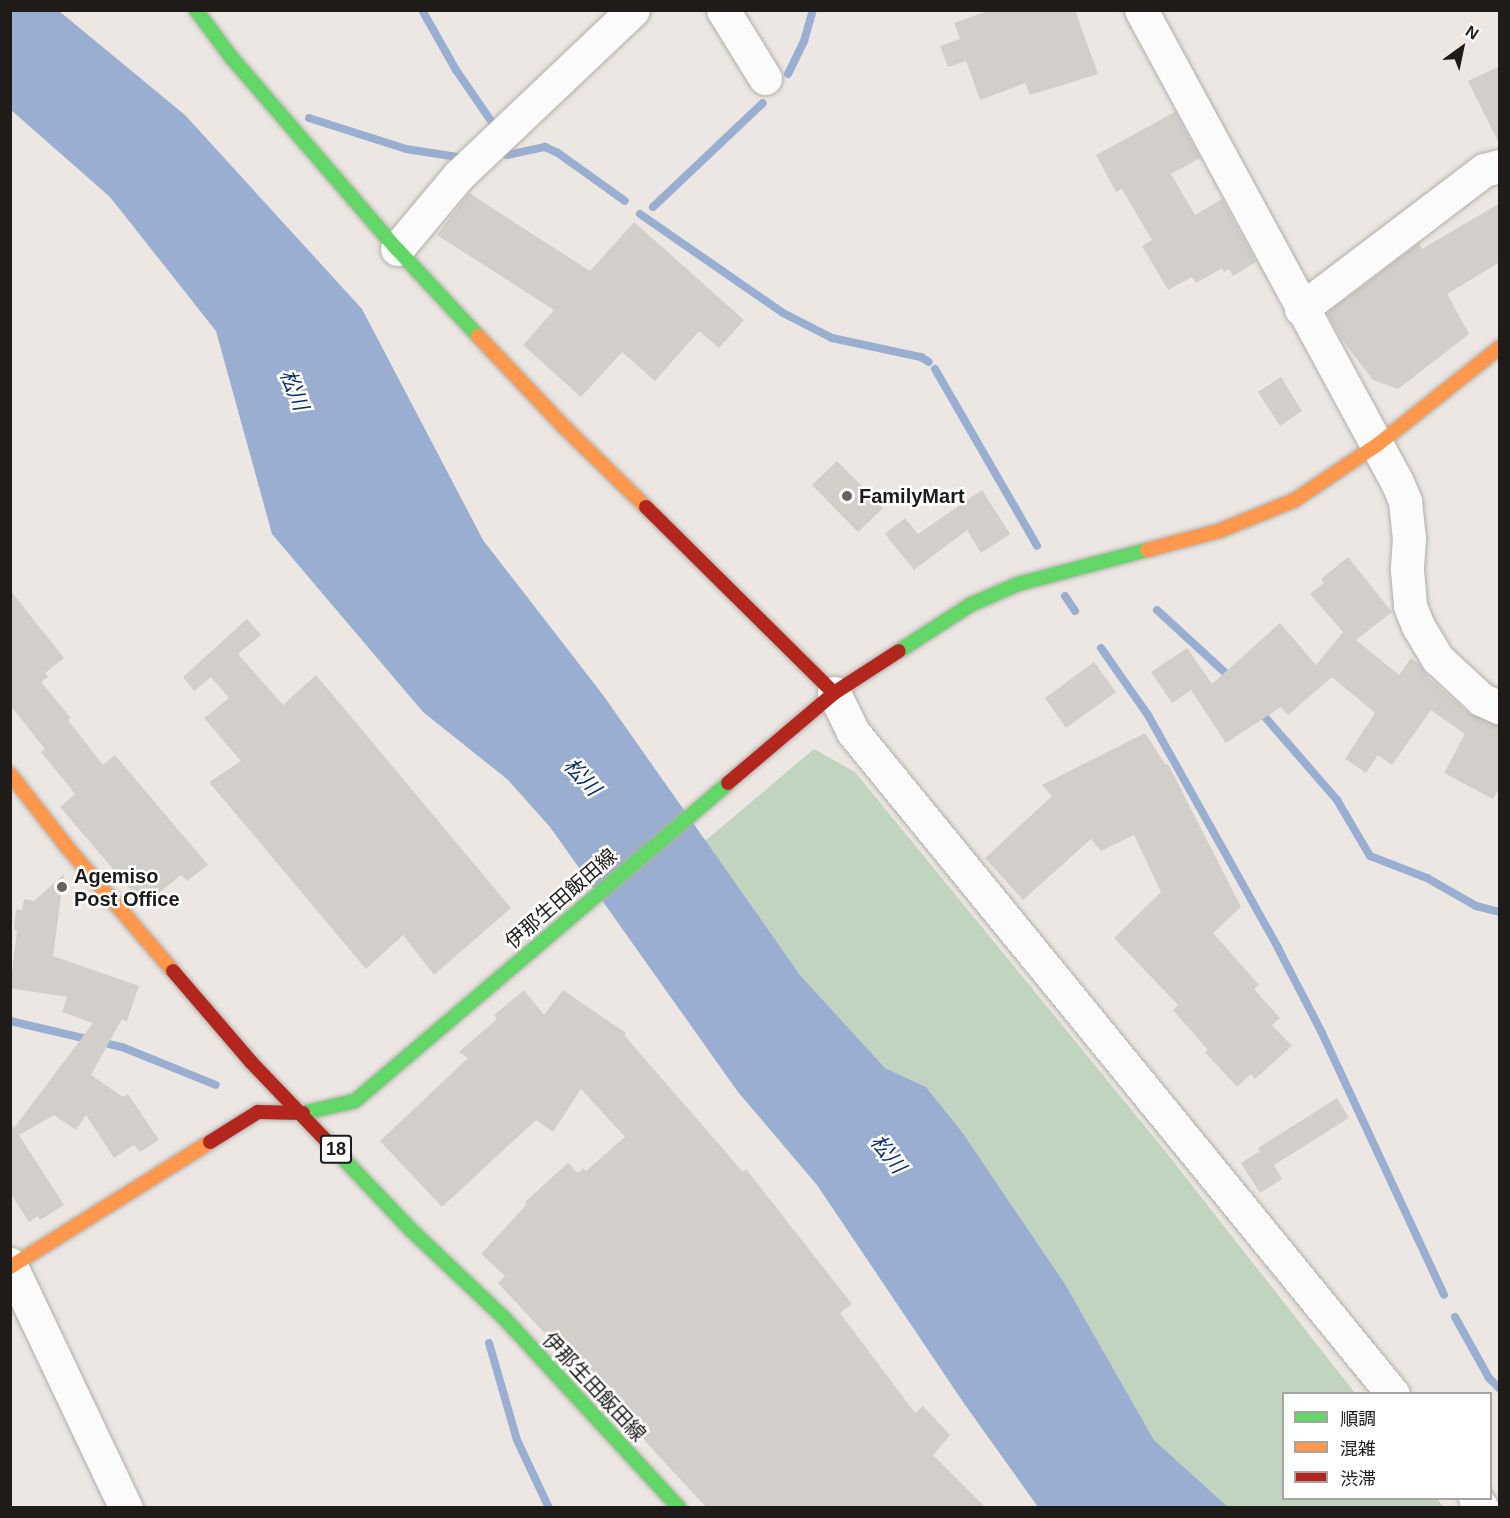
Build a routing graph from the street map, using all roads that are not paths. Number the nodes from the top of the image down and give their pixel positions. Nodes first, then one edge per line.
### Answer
1 (196, 10) edge
2 (633, 10) edge
3 (723, 10) edge
4 (1141, 10) edge
5 (765, 78) dead end
6 (1500, 166) edge
7 (397, 249) junction
8 (1301, 309) junction
9 (1500, 347) edge
10 (1377, 445) junction
11 (834, 693) junction
12 (1500, 708) edge
13 (10, 774) edge
14 (303, 1113) junction
15 (11, 1266) edge
16 (1392, 1392) edge
17 (126, 1508) edge
18 (679, 1508) edge

1 - 7 street
2 - 7 street
3 - 5 street
4 - 8 street
6 - 8 street
7 - 11 street
8 - 10 street
9 - 10 street, 伊那生田飯田線
10 - 11 street, 伊那生田飯田線
10 - 12 street
11 - 14 street, 伊那生田飯田線 / 18
11 - 16 street
13 - 14 street, 伊那生田飯田線 / 18
14 - 15 street
14 - 18 street, 伊那生田飯田線 / 18
15 - 17 street

